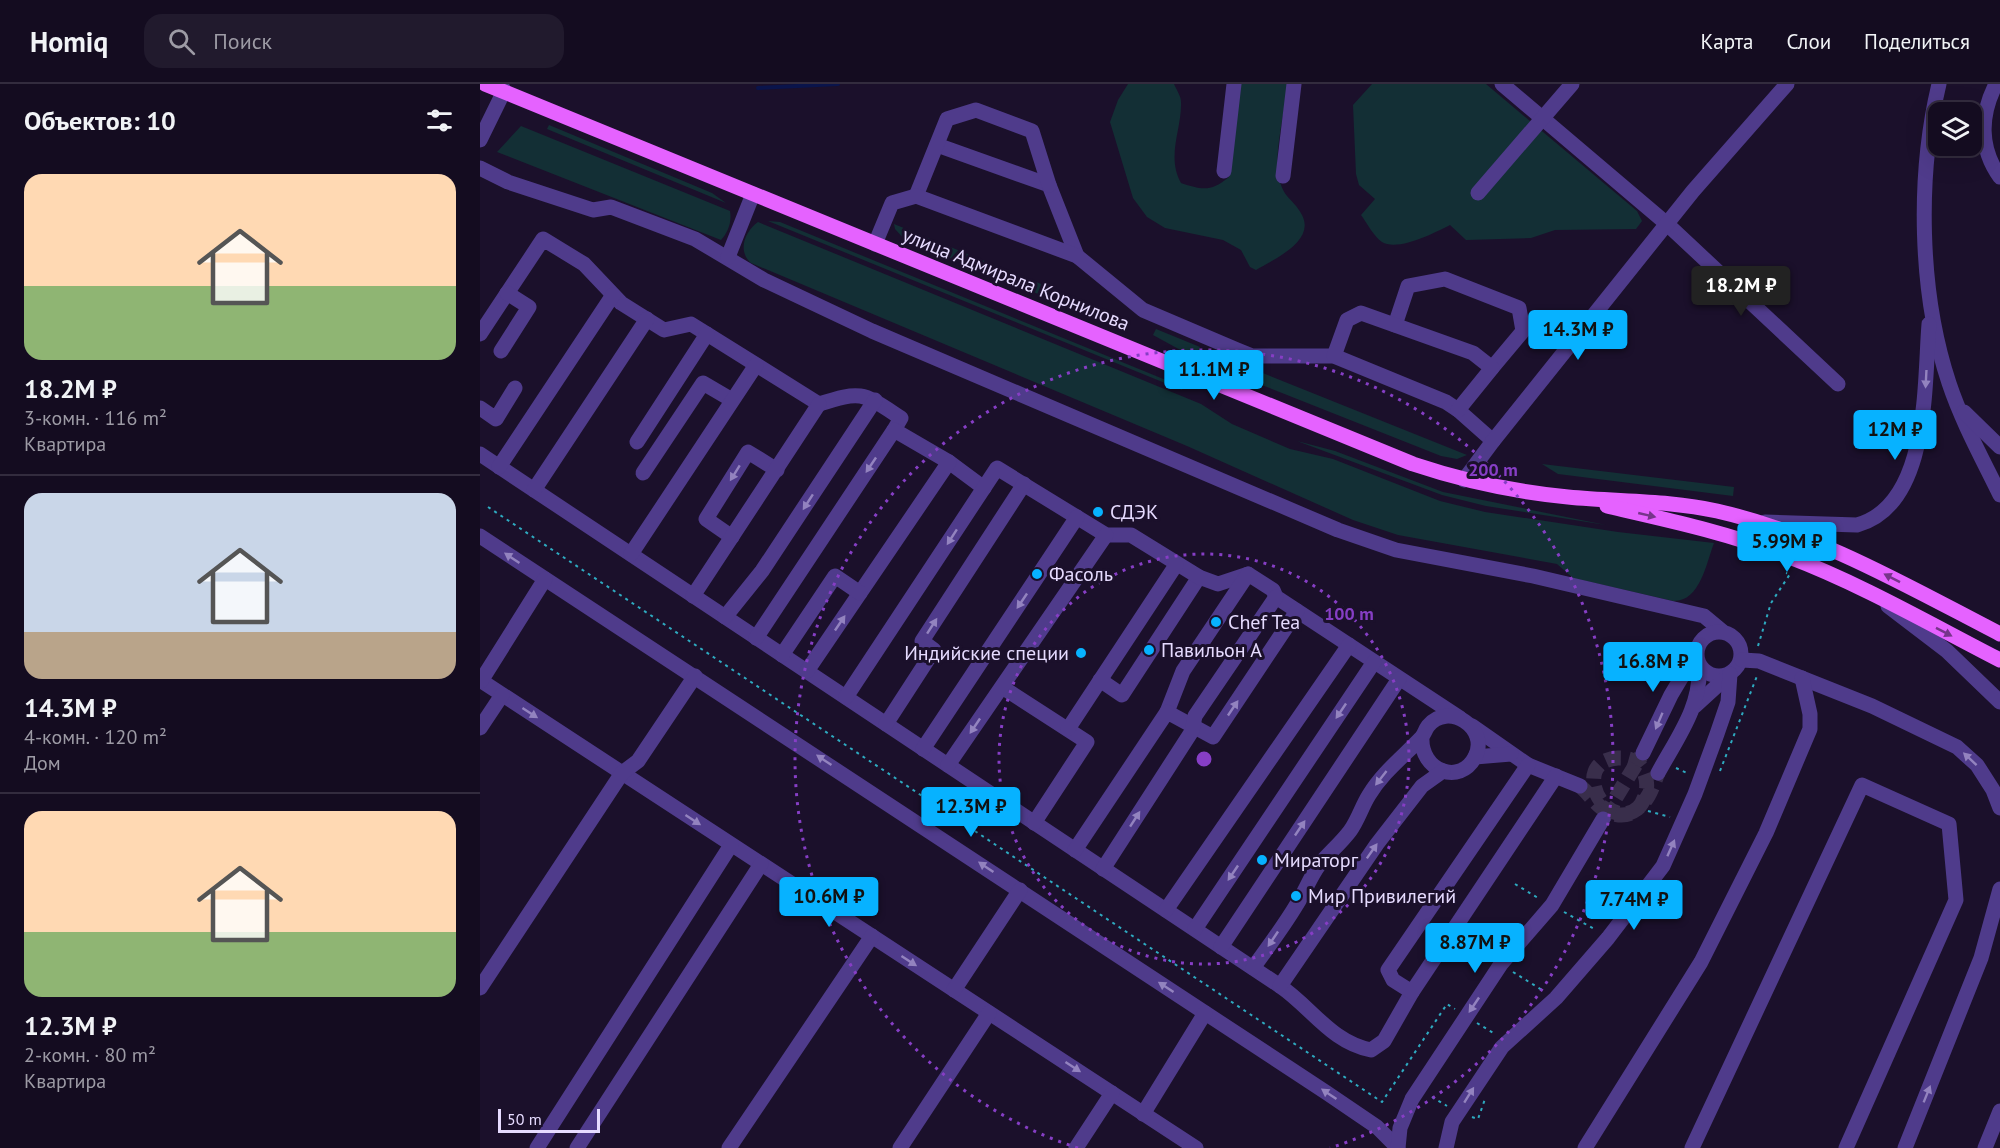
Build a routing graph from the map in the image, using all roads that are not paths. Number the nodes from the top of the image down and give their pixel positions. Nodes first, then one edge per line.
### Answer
1 (1234, 84) edge
2 (1294, 84) edge
3 (1502, 84) edge
4 (1572, 84) edge
5 (1787, 84) edge
6 (1939, 84) edge
7 (1996, 84) edge
8 (496, 86) edge
9 (1543, 117) junction
10 (480, 119) edge
11 (480, 140) edge
12 (937, 144) junction
13 (480, 168) edge
14 (1224, 171) dead end
15 (1284, 176) dead end
16 (2000, 177) edge
17 (1049, 185) junction
18 (1478, 193) dead end
19 (753, 194) junction
20 (916, 195) junction
21 (1667, 224) junction
22 (875, 244) junction
23 (1077, 256) junction
24 (728, 257) junction
25 (507, 292) junction
26 (613, 295) junction
27 (1931, 300) junction
28 (647, 319) junction
29 (1395, 325) junction
30 (480, 334) edge
31 (707, 334) junction
32 (501, 351) dead end
33 (1334, 356) junction
34 (756, 365) junction
35 (1492, 368) junction
36 (1838, 384) dead end
37 (515, 388) dead end
38 (732, 400) junction
39 (875, 400) junction
40 (819, 404) junction
41 (1958, 405) junction
42 (480, 408) edge
43 (1458, 410) junction
44 (894, 430) junction
45 (1493, 441) junction
46 (637, 442) dead end
47 (2000, 447) edge
48 (480, 454) edge
49 (949, 462) junction
50 (499, 467) junction
51 (777, 470) junction
52 (644, 473) dead end
53 (1464, 480) junction
54 (1024, 484) junction
55 (984, 488) junction
56 (534, 490) junction
57 (2000, 495) edge
58 (1569, 497) junction
59 (1077, 517) junction
60 (1756, 522) junction
61 (1106, 535) junction
62 (480, 536) edge
63 (732, 537) junction
64 (631, 554) junction
65 (1176, 565) junction
66 (1248, 574) junction
67 (1199, 577) junction
68 (545, 579) junction
69 (860, 593) junction
70 (693, 596) junction
71 (1276, 597) junction
72 (1876, 597) junction
73 (1297, 611) junction
74 (725, 617) junction
75 (1716, 632) junction
76 (2000, 634) edge
77 (756, 638) junction
78 (1349, 645) junction
79 (782, 655) junction
80 (1698, 659) junction
81 (1742, 660) junction
82 (2000, 660) edge
83 (1374, 662) junction
84 (807, 671) junction
85 (1730, 674) junction
86 (695, 676) junction
87 (1399, 678) junction
88 (1802, 678) junction
89 (1100, 680) junction
90 (481, 681) edge
91 (1002, 687) junction
92 (1422, 694) junction
93 (502, 695) junction
94 (846, 697) junction
95 (2000, 702) edge
96 (1695, 706) junction
97 (1167, 711) junction
98 (1465, 721) junction
99 (886, 724) junction
100 (1194, 724) junction
101 (480, 728) edge
102 (1068, 729) junction
103 (1425, 732) junction
104 (923, 749) junction
105 (1643, 753) tunnel mouth
106 (1511, 754) junction
107 (1475, 757) junction
108 (948, 765) junction
109 (1528, 765) junction
110 (1443, 771) junction
111 (622, 773) junction
112 (1658, 773) tunnel mouth
113 (1556, 776) junction
114 (1580, 786) tunnel mouth
115 (2000, 808) edge
116 (1603, 819) tunnel mouth
117 (1034, 823) junction
118 (731, 844) junction
119 (1075, 850) junction
120 (761, 864) junction
121 (1103, 869) junction
122 (2000, 889) edge
123 (1020, 890) junction
124 (1166, 910) junction
125 (1195, 929) junction
126 (872, 936) junction
127 (1221, 947) junction
128 (1253, 968) junction
129 (1280, 986) junction
130 (480, 988) edge
131 (954, 990) junction
132 (1412, 992) junction
133 (1206, 1012) junction
134 (989, 1013) junction
135 (1112, 1093) junction
136 (2000, 1111) edge
137 (1143, 1114) junction
138 (537, 1148) edge
139 (577, 1148) edge
140 (729, 1148) edge
141 (900, 1148) edge
142 (1076, 1148) edge
143 (1196, 1148) edge
144 (1398, 1148) edge
145 (1447, 1148) edge
146 (1586, 1148) edge
147 (1692, 1148) edge
148 (1846, 1148) edge
149 (1905, 1148) edge
150 (1985, 1148) edge

1 - 14 street
2 - 15 street
3 - 9 street
4 - 9 street
5 - 21 street
6 - 27 street
7 - 16 street
8 - 10 street
8 - 11 street
8 - 19 main road, улица Адмирала Корнилова
9 - 18 street
9 - 21 street
12 - 17 street
12 - 17 street
12 - 20 street
13 - 24 street
17 - 23 street
19 - 22 main road, улица Адмирала Корнилова
19 - 24 street
20 - 22 street
20 - 23 street
21 - 36 street
21 - 45 street
22 - 53 main road, улица Адмирала Корнилова
23 - 33 street
24 - 75 street
25 - 26 street
25 - 30 street
25 - 32 street
26 - 28 street
26 - 50 street
27 - 41 street
27 -> 60 street
28 - 31 street
28 - 56 street
29 - 33 street
29 - 35 street
29 - 35 street
31 - 34 street
31 - 46 street
33 - 43 street
34 - 38 street
34 - 40 street
35 - 43 street
37 - 42 street
38 - 52 street
38 - 64 street
39 - 40 street
39 - 44 street
39 -> 74 street
40 - 51 street
41 - 47 street
41 - 57 street
43 - 45 street
44 - 49 street
44 -> 77 street
45 - 53 street
48 - 50 street
49 - 55 street
49 - 69 street
50 - 56 street
51 - 63 street
51 -> 63 street
53 - 58 main road, улица Адмирала Корнилова
54 - 55 street
54 - 59 street
99 -> 54 street
55 -> 94 street
56 - 64 street
58 - 60 main road, улица Адмирала Корнилова
58 -> 72 main road
59 - 61 street
59 -> 104 street
76 -> 60 main road, улица Адмирала Корнилова
61 - 65 street
61 - 91 street
68 -> 62 street
63 - 70 street
64 - 70 street
65 - 67 street
65 - 89 street
66 - 67 street
66 - 71 street
66 - 97 street
67 - 89 street
68 - 86 street
68 - 90 street
69 - 79 street
84 -> 69 street
70 - 74 street
71 - 73 street
71 - 100 street
72 -> 82 main road
72 - 95 street
73 - 78 street
100 -> 73 street
74 - 77 street
75 - 80 street
75 - 81 street
77 - 79 street
78 - 83 street
78 - 124 street
79 - 84 street
80 - 85 street
80 - 96 street
80 -> 105 street
81 - 85 street
81 - 88 street
83 - 87 street
83 -> 125 street
84 - 94 street
85 - 96 street
145 -> 85 street
86 - 111 street
123 -> 86 street
87 - 92 street
127 -> 87 street
115 -> 88 street
88 - 146 street
89 - 102 street
90 - 93 street
91 - 102 street
91 -> 108 street
92 - 98 street
92 - 103 street
93 - 101 street
93 -> 111 street
94 - 99 street
96 - 112 street
97 - 100 street
97 - 119 street
98 - 103 street
98 - 106 street
98 - 107 street
99 - 104 street
121 -> 100 street
102 - 117 street
103 - 110 street
103 -> 128 street
104 - 108 street
106 - 107 street
106 - 109 street
107 - 110 street
108 - 117 street
109 - 113 street
109 - 132 street
129 -> 110 street
111 -> 118 street
111 - 130 street
113 - 114 street
113 - 132 street
116 -> 144 street
117 - 119 street
118 - 120 street
118 - 138 street
119 - 121 street
120 - 126 street
120 - 139 street
121 - 124 street
149 -> 122 street
123 - 131 street
133 -> 123 street
124 - 125 street
125 - 127 street
126 -> 131 street
126 - 140 street
127 - 128 street
128 - 129 street
129 - 132 street
131 - 134 street
133 - 137 street
144 -> 133 street
134 -> 135 street
134 - 141 street
135 - 137 street
135 - 142 street
136 - 150 street
137 - 143 street
147 - 148 street

